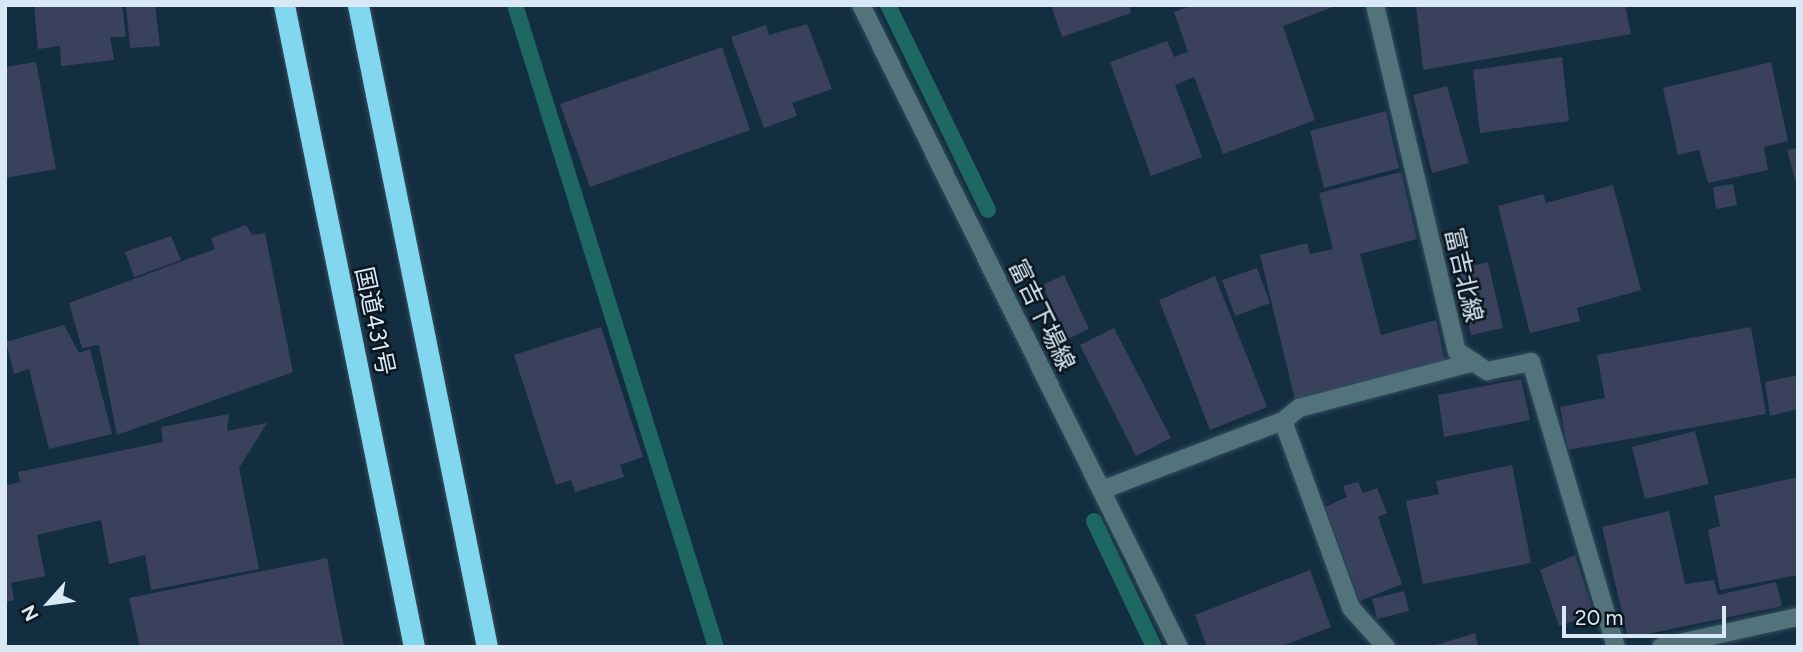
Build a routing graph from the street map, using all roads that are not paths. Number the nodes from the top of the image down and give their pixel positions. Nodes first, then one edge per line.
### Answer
1 (284, 5) edge
2 (358, 5) edge
3 (861, 5) edge
4 (1375, 5) edge
5 (1474, 362) junction
6 (1283, 421) junction
7 (1102, 490) junction
8 (1798, 617) edge
9 (414, 647) edge
10 (487, 647) edge
11 (1179, 647) edge
12 (1386, 647) edge
13 (1616, 647) edge
14 (1661, 647) edge

1 - 9 highway, 国道431号
2 - 10 highway, 国道431号
3 - 7 street, 富吉下場線
4 - 5 street, 富吉北線
5 - 6 street
5 - 13 street
6 - 7 street
6 - 12 street
7 - 11 street, 富吉下場線
8 - 14 street

